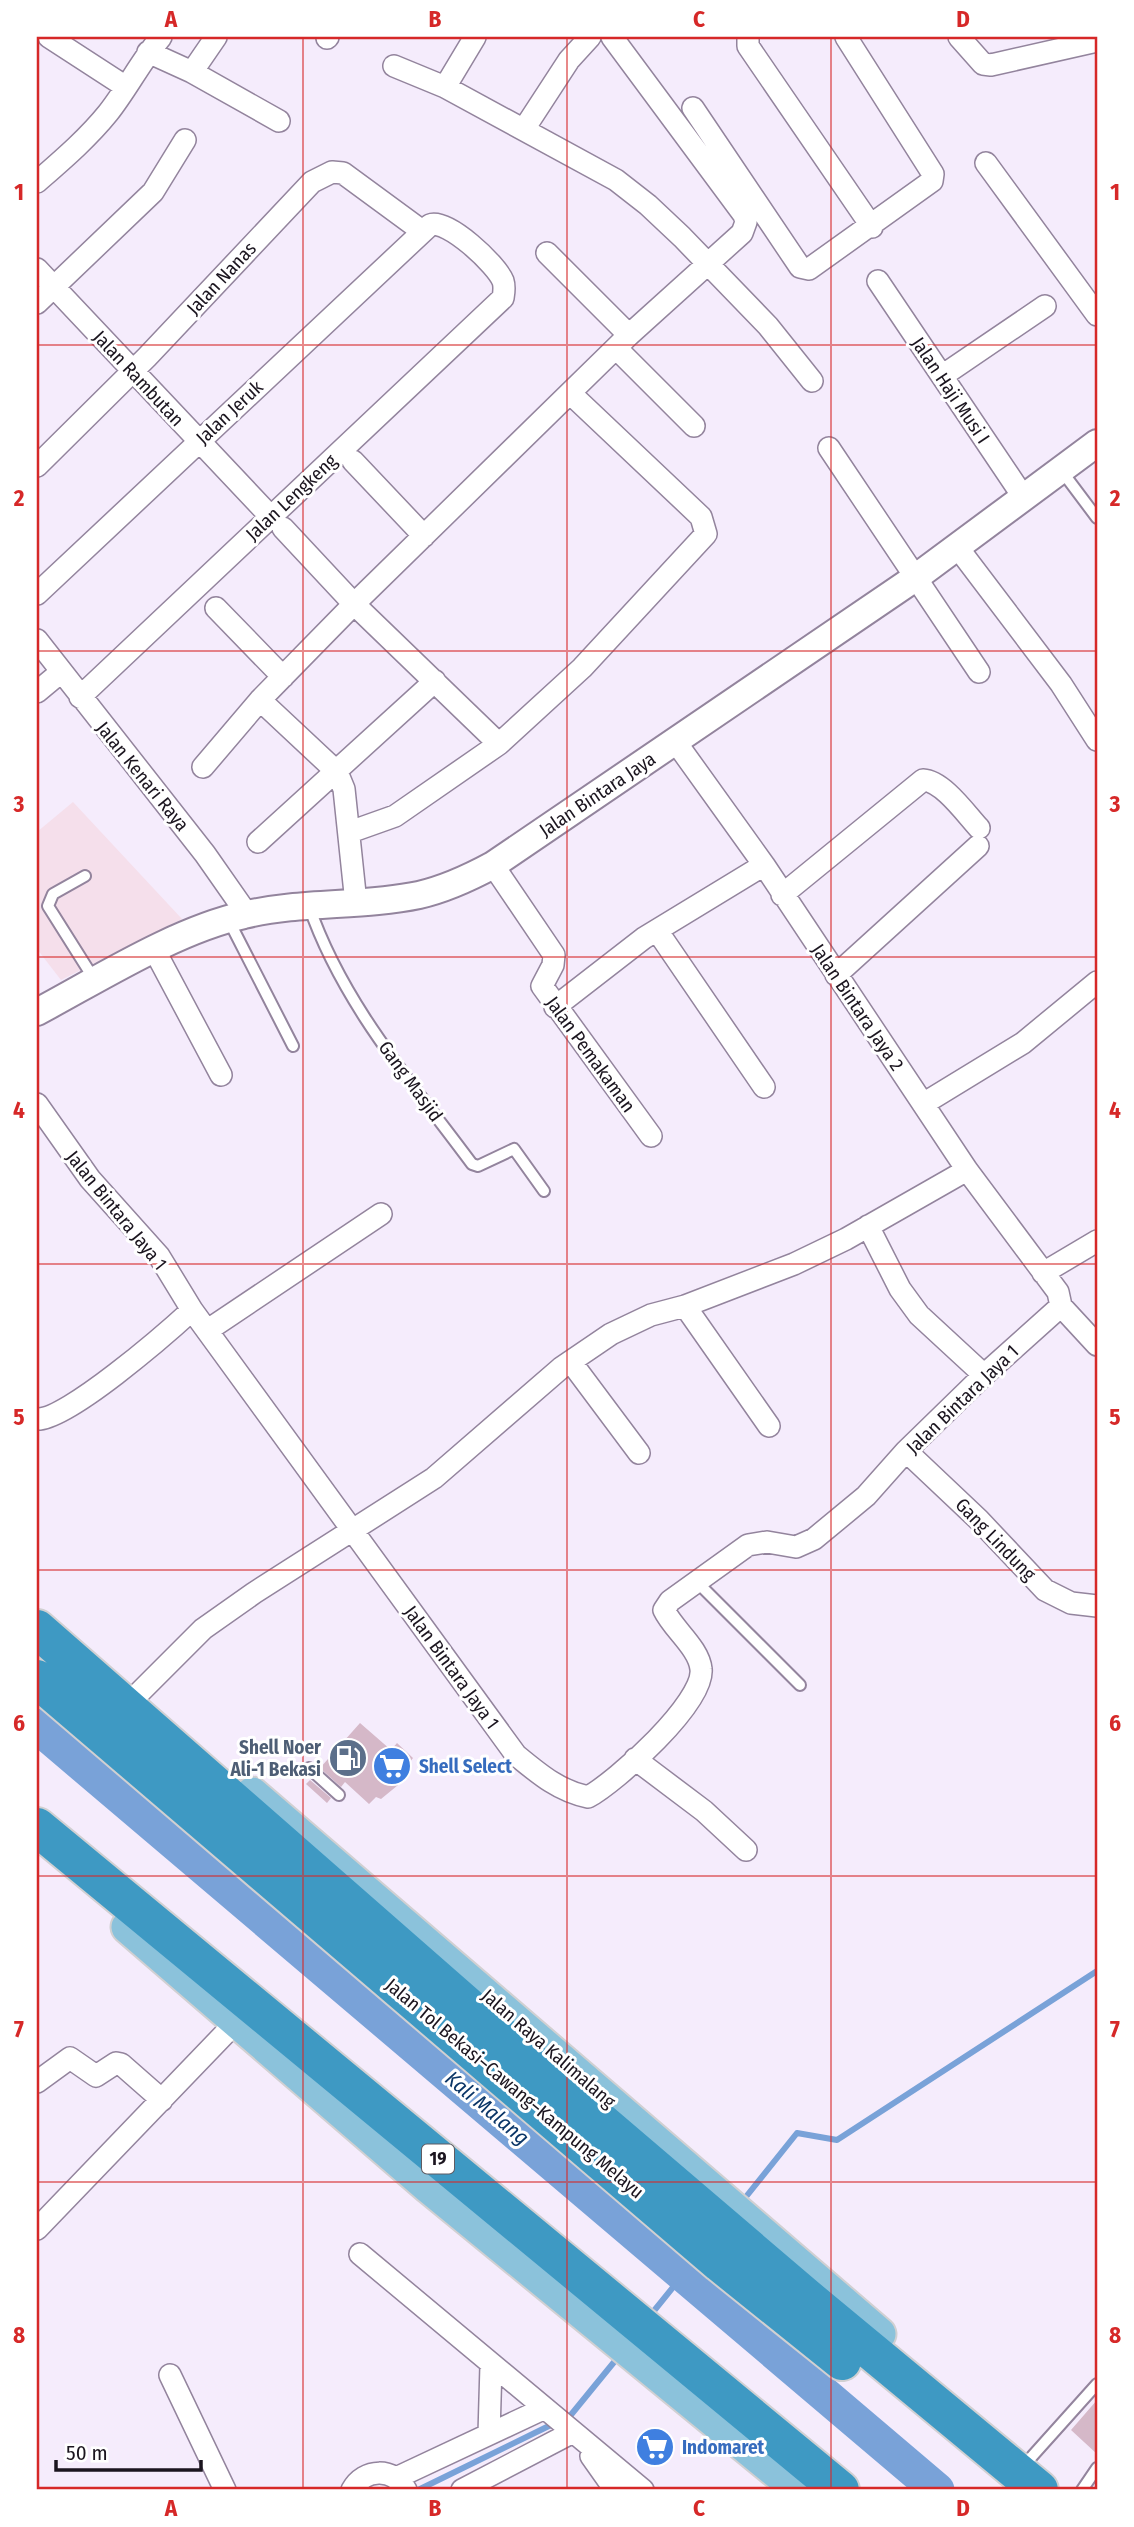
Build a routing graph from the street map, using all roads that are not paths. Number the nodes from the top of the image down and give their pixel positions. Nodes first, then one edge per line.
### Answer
1 (49, 37) edge
2 (216, 37) edge
3 (475, 37) edge
4 (590, 37) edge
5 (612, 37) edge
6 (748, 37) edge
7 (846, 37) edge
8 (959, 37) edge
9 (1097, 41) edge
10 (155, 44) edge
11 (394, 66) dead end
12 (192, 72) junction
13 (444, 87) junction
14 (125, 88) junction
15 (693, 108) dead end
16 (279, 121) dead end
17 (524, 129) junction
18 (185, 140) dead end
19 (986, 163) dead end
20 (37, 182) edge
21 (872, 227) junction
22 (422, 231) junction
23 (547, 253) dead end
24 (707, 266) junction
25 (37, 270) edge
26 (878, 281) dead end
27 (53, 286) junction
28 (37, 303) edge
29 (1045, 306) dead end
30 (1097, 314) edge
31 (622, 342) junction
32 (132, 370) junction
33 (942, 376) junction
34 (812, 382) dead end
35 (571, 394) junction
36 (694, 426) dead end
37 (199, 441) junction
38 (1097, 443) edge
39 (829, 448) dead end
40 (354, 461) dead end
41 (37, 466) edge
42 (1061, 470) junction
43 (1024, 498) junction
44 (1097, 518) edge
45 (277, 522) junction
46 (424, 536) junction
47 (958, 548) junction
48 (915, 578) junction
49 (37, 594) edge
50 (354, 604) junction
51 (216, 608) dead end
52 (37, 640) edge
53 (61, 672) junction
54 (979, 672) dead end
55 (283, 677) junction
56 (435, 681) junction
57 (37, 692) edge
58 (80, 697) junction
59 (260, 700) junction
60 (1097, 740) edge
61 (675, 741) junction
62 (499, 744) junction
63 (203, 767) dead end
64 (337, 772) junction
65 (350, 832) junction
66 (258, 842) dead end
67 (493, 865) junction
68 (764, 865) junction
69 (85, 876) dead end
70 (782, 895) junction
71 (356, 903) junction
72 (309, 906) junction
73 (237, 916) junction
74 (658, 932) junction
75 (155, 951) junction
76 (836, 975) junction
77 (96, 981) junction
78 (1097, 982) edge
79 (555, 1007) junction
80 (37, 1012) edge
81 (293, 1046) dead end
82 (221, 1075) dead end
83 (764, 1087) dead end
84 (37, 1104) edge
85 (923, 1104) junction
86 (651, 1136) dead end
87 (967, 1170) junction
88 (544, 1191) dead end
89 (381, 1214) dead end
90 (868, 1226) junction
91 (1097, 1241) edge
92 (1042, 1273) junction
93 (685, 1306) junction
94 (1061, 1306) junction
95 (192, 1310) junction
96 (208, 1330) junction
97 (1097, 1345) edge
98 (571, 1362) junction
99 (984, 1375) junction
100 (37, 1419) edge
101 (769, 1426) dead end
102 (906, 1451) junction
103 (639, 1453) dead end
104 (353, 1529) junction
105 (696, 1581) junction
106 (1097, 1606) edge
107 (37, 1611) edge
108 (37, 1629) edge
109 (37, 1679) edge
110 (800, 1685) dead end
111 (136, 1696) junction
112 (635, 1759) junction
113 (309, 1768) dead end
114 (339, 1795) dead end
115 (37, 1827) edge
116 (37, 1850) edge
117 (746, 1850) dead end
118 (239, 2019) junction
119 (37, 2082) edge
120 (162, 2100) junction
121 (37, 2229) edge
122 (360, 2255) dead end
123 (491, 2365) junction
124 (170, 2375) dead end
125 (1097, 2384) edge
126 (543, 2409) junction
127 (573, 2432) junction
128 (489, 2434) junction
129 (1097, 2468) edge
130 (1033, 2476) edge
131 (401, 2484) edge
132 (225, 2490) edge
133 (352, 2490) edge
134 (462, 2490) edge
135 (615, 2490) edge
136 (643, 2490) edge
137 (799, 2490) edge
138 (840, 2490) edge
139 (997, 2490) edge
140 (1057, 2490) edge
141 (1082, 2490) edge

1 - 14 street
2 - 12 street
3 - 13 street
4 - 17 street
5 - 24 street
6 - 21 street
7 - 21 street
8 - 9 street
10 - 12 street
10 - 14 street
11 - 13 street
12 - 16 street
13 - 17 street
14 - 20 street
15 - 21 street
17 - 24 street
18 - 27 street
19 - 30 street
22 - 32 street, Jalan Nanas
22 - 37 street, Jalan Jeruk
22 - 45 street, Jalan Lengkeng
23 - 31 street
24 - 31 street
24 - 34 street
25 - 27 street, Jalan Rambutan
26 - 33 street, Jalan Haji Musi I
27 - 28 street
27 - 32 street, Jalan Rambutan
29 - 33 street
31 - 35 street
31 - 36 street
32 - 37 street, Jalan Rambutan
32 - 41 street, Jalan Nanas
33 - 43 street, Jalan Haji Musi I
35 - 46 street
35 - 62 street
37 - 45 street, Jalan Rambutan
37 - 49 street, Jalan Jeruk
38 - 42 street, Jalan Bintara Jaya
39 - 48 street
40 - 46 street
42 - 43 street, Jalan Bintara Jaya
42 - 44 lane
43 - 47 street, Jalan Bintara Jaya
45 - 50 street, Jalan Rambutan
45 - 58 street, Jalan Lengkeng
46 - 50 street
47 - 48 street, Jalan Bintara Jaya
47 - 60 street
48 - 54 street
48 - 61 street, Jalan Bintara Jaya
50 - 55 street
50 - 56 street, Jalan Rambutan
51 - 55 street
52 - 53 street, Jalan Kenari Raya
53 - 57 street
53 - 58 street, Jalan Kenari Raya
55 - 59 street
56 - 62 street, Jalan Rambutan
56 - 64 street
58 - 73 street, Jalan Kenari Raya
59 - 63 street
59 - 64 street
61 - 67 street, Jalan Bintara Jaya
61 - 68 street, Jalan Bintara Jaya 2
62 - 65 street
64 - 65 street
64 - 66 street
65 - 71 street
67 - 71 street, Jalan Bintara Jaya
67 - 79 street, Jalan Pemakaman
68 - 70 street, Jalan Bintara Jaya 2
68 - 74 street
69 - 77 lane
70 - 76 street, Jalan Bintara Jaya 2
70 - 76 street
71 - 72 street, Jalan Bintara Jaya
72 - 73 street, Jalan Bintara Jaya
72 - 88 lane, Gang Masjid
73 - 75 street, Jalan Bintara Jaya
73 - 81 lane
74 - 79 street
74 - 83 street
75 - 77 street, Jalan Bintara Jaya
75 - 82 street
76 - 85 street, Jalan Bintara Jaya 2
77 - 80 street, Jalan Bintara Jaya
78 - 85 street
79 - 86 street, Jalan Pemakaman
84 - 95 street, Jalan Bintara Jaya 1
85 - 87 street, Jalan Bintara Jaya 2
87 - 90 street
87 - 92 street, Jalan Bintara Jaya 2
89 - 96 street
90 - 93 street
90 - 99 street
91 - 92 street
92 - 94 street
93 - 98 street
93 - 101 street
94 - 97 street
94 - 99 street, Jalan Bintara Jaya 1
95 - 96 street, Jalan Bintara Jaya 1
95 - 100 street
96 - 104 street, Jalan Bintara Jaya 1
98 - 103 street
98 - 104 street
99 - 102 street, Jalan Bintara Jaya 1
102 - 105 street, Jalan Bintara Jaya 1
102 - 106 street, Gang Lindung
104 - 111 street
104 - 112 street, Jalan Bintara Jaya 1
105 - 110 lane
105 - 112 street, Jalan Bintara Jaya 1
107 - 111 main road, Jalan Raya Kalimalang
108 - 130 highway
109 - 139 highway, Jalan Tol Bekasi–Cawang–Kampung Melayu
111 - 130 main road, Jalan Raya Kalimalang
112 - 117 street
113 - 114 lane
115 - 138 highway, 19
116 - 118 main road
118 - 120 street
118 - 137 main road
119 - 120 street
120 - 121 street
122 - 123 street
123 - 126 street
123 - 128 street
124 - 132 street
125 - 130 lane
126 - 127 street
126 - 128 street
127 - 134 street
127 - 135 street
127 - 136 street
128 - 131 street
129 - 141 lane
130 - 140 main road, Jalan Raya Kalimalang
131 - 133 street

